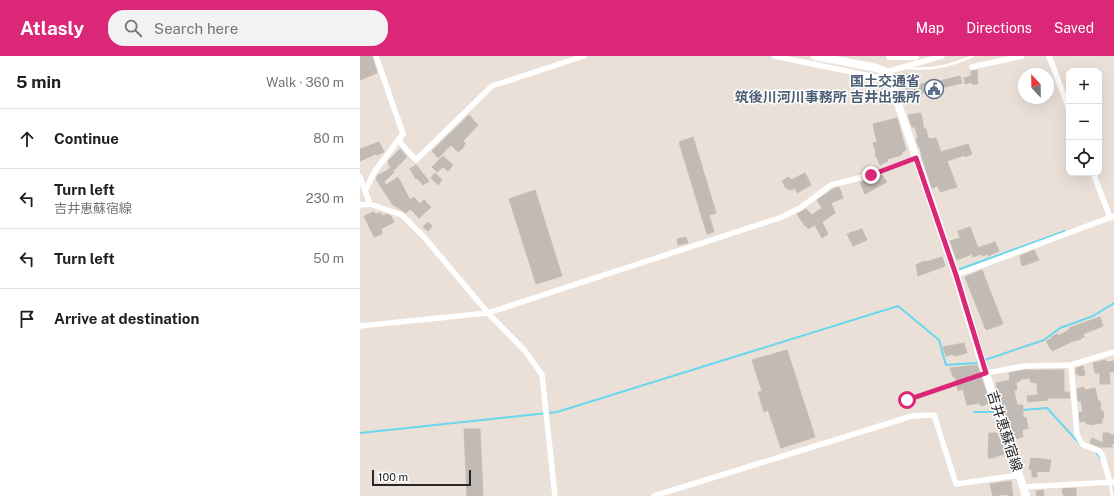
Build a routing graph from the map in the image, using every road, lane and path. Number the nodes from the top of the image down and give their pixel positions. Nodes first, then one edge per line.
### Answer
1 (376, 56) edge
2 (584, 56) edge
3 (774, 56) edge
4 (815, 56) edge
5 (890, 56) edge
6 (915, 56) edge
7 (942, 56) edge
8 (973, 56) edge
9 (1022, 56) edge
10 (1049, 56) edge
11 (972, 67) dead end
12 (902, 68) junction
13 (886, 72) junction
14 (890, 80) junction
15 (1067, 104) edge
16 (398, 140) junction
17 (916, 158) junction
18 (1094, 176) edge
19 (360, 177) edge
20 (365, 191) junction
21 (370, 204) junction
22 (360, 205) edge
23 (1112, 217) edge
24 (956, 275) junction
25 (488, 313) junction
26 (360, 326) edge
27 (1114, 352) edge
28 (1071, 365) junction
29 (986, 373) junction
30 (912, 416) junction
31 (1020, 475) junction
32 (1112, 482) edge
33 (1023, 487) junction
34 (555, 496) edge
35 (654, 496) edge
36 (1026, 496) edge
37 (1112, 496) edge

1 - 16 street
2 - 16 street
3 - 14 street
4 - 13 main road
5 - 6 main road
7 - 12 street
8 - 12 lane
9 - 11 street
10 - 15 street
12 - 13 street
13 - 14 main road, 吉井恵蘇宿線
14 - 17 main road, 吉井恵蘇宿線
16 - 20 street
17 - 24 main road, 吉井恵蘇宿線
17 - 25 street
18 - 23 street
19 - 20 street
20 - 21 street
21 - 22 street
21 - 25 street
23 - 24 street
24 - 29 main road, 吉井恵蘇宿線
25 - 26 street
25 - 34 street
27 - 28 street
28 - 29 street
28 - 32 street
29 - 30 path
29 - 31 main road, 吉井恵蘇宿線
30 - 31 street
30 - 35 street
31 - 33 main road, 吉井恵蘇宿線
32 - 33 street
32 - 37 lane
33 - 36 main road, 吉井恵蘇宿線

